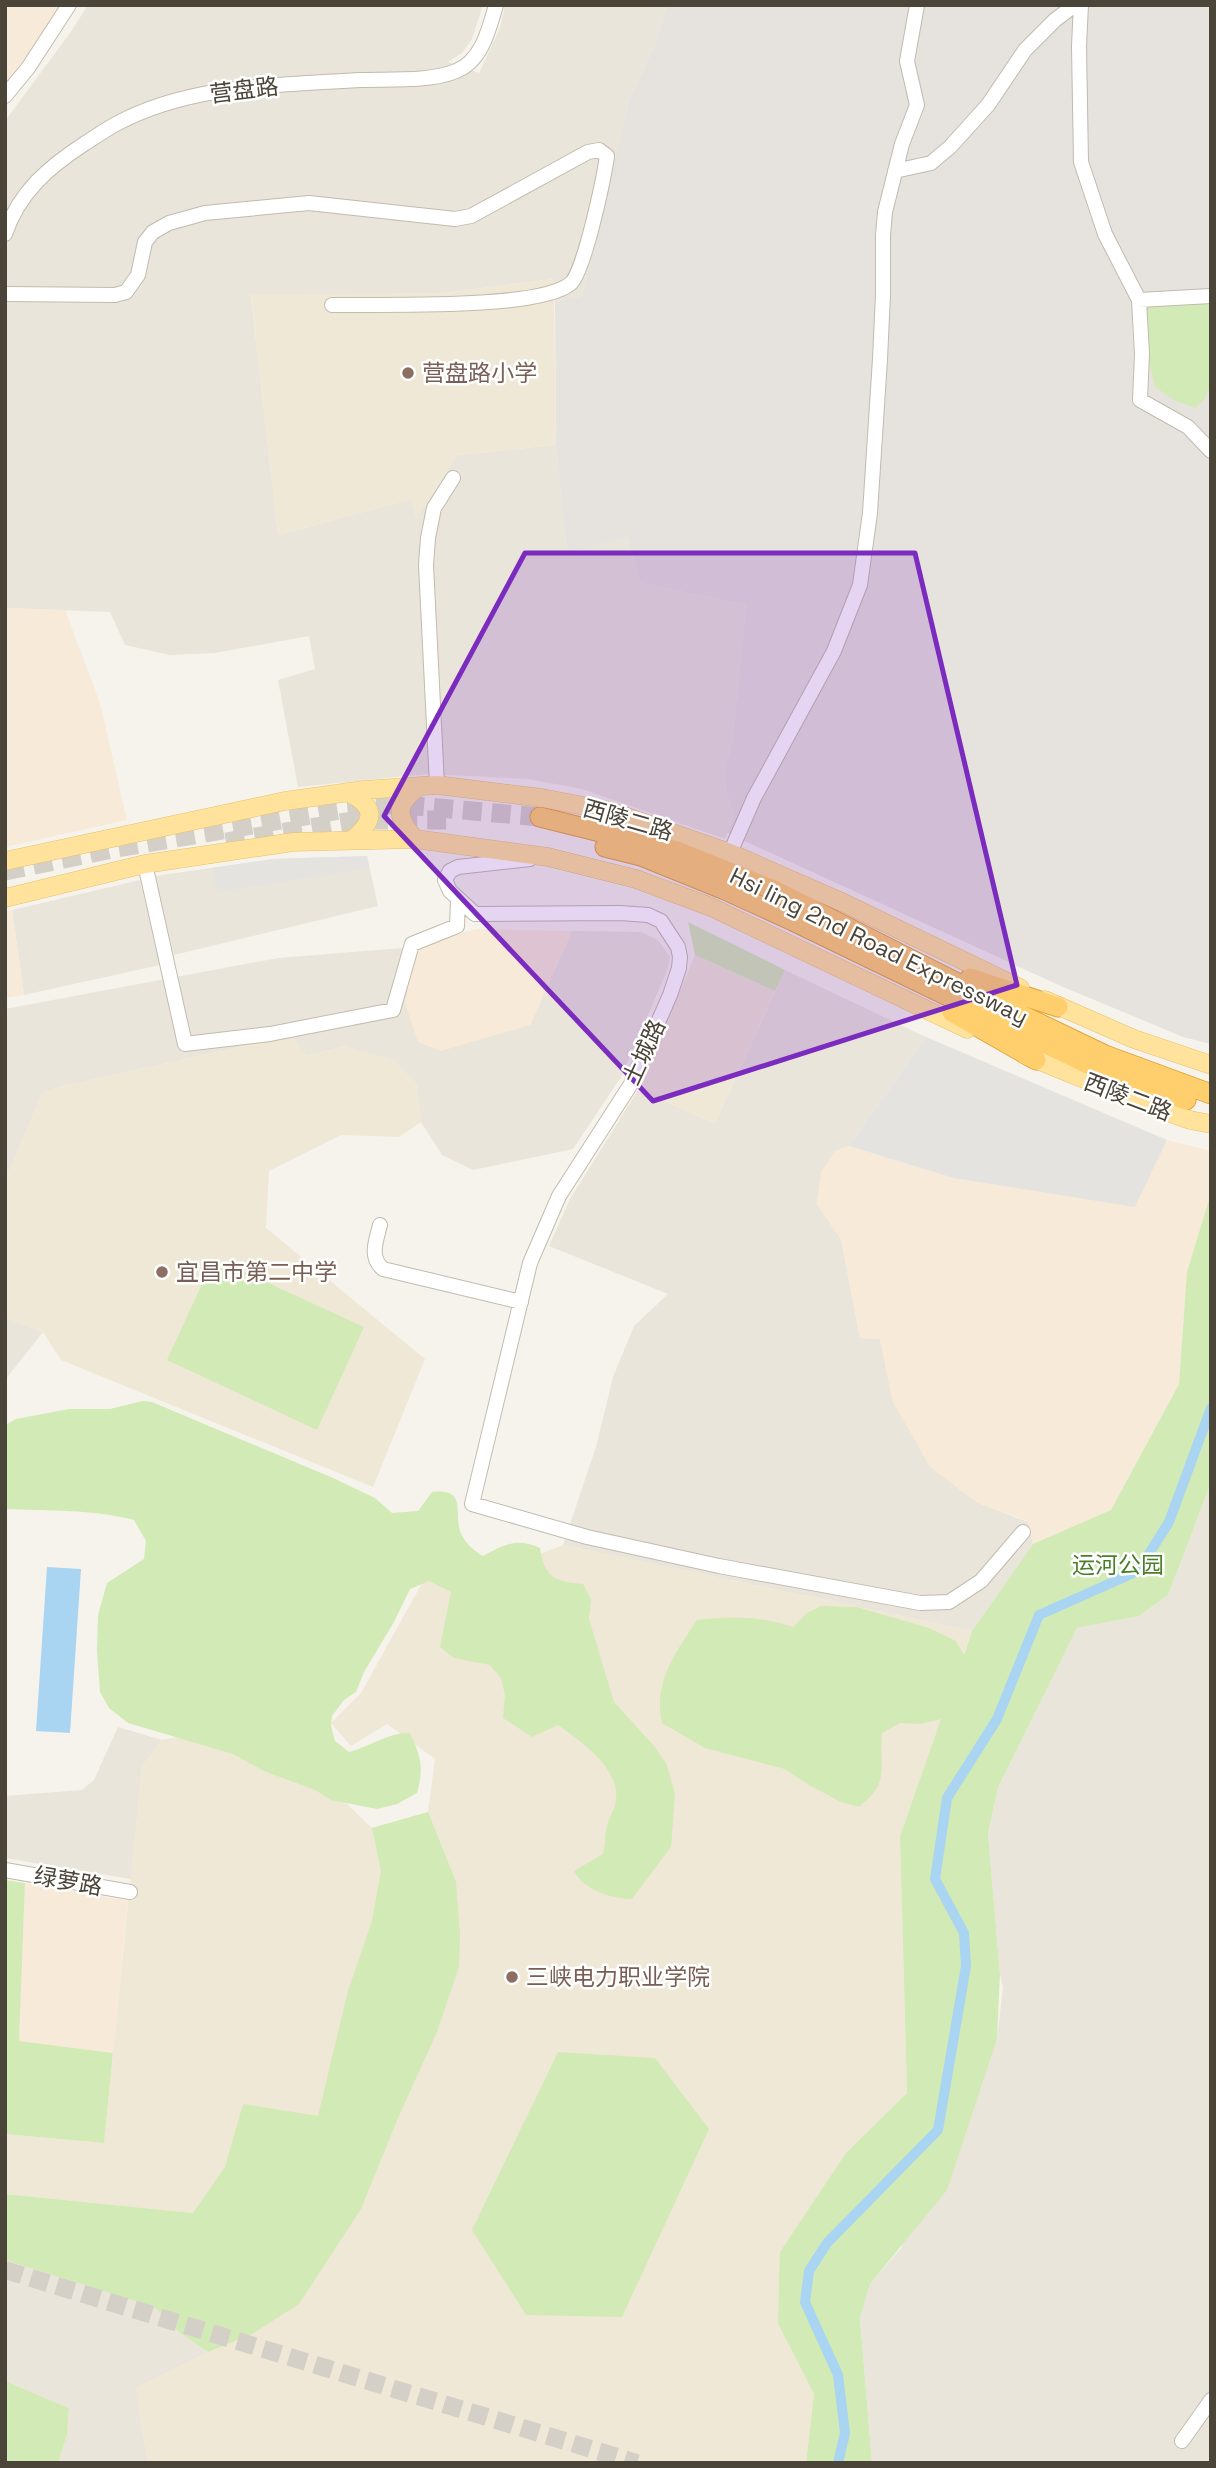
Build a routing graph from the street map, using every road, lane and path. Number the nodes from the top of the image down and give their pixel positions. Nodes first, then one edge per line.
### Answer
1 (69, 5) edge
2 (496, 5) edge
3 (918, 5) edge
4 (1075, 5) edge
5 (1081, 5) edge
6 (5, 96) edge
7 (895, 171) junction
8 (5, 234) edge
9 (5, 294) edge
10 (1211, 296) edge
11 (1139, 300) junction
12 (332, 304) dead end
13 (1211, 451) edge
14 (453, 478) dead end
15 (428, 786) junction
16 (347, 792) junction
17 (415, 839) junction
18 (352, 840) junction
19 (730, 853) junction
20 (548, 857) junction
21 (5, 861) edge
22 (145, 864) junction
23 (5, 898) edge
24 (458, 900) junction
25 (793, 921) junction
26 (890, 948) junction
27 (1058, 1007) junction
28 (1001, 1014) junction
29 (1035, 1060) junction
30 (1209, 1061) edge
31 (1211, 1094) edge
32 (1211, 1108) edge
33 (1211, 1124) edge
34 (380, 1225) dead end
35 (521, 1302) junction
36 (1023, 1532) dead end
37 (5, 1870) edge
38 (130, 1892) dead end
39 (1211, 2400) edge
40 (1182, 2441) dead end

1 - 6 street
2 - 8 street, 营盘路
3 - 7 street
4 - 7 street
5 - 11 street
7 - 19 street
9 - 12 street
10 - 11 street
11 - 13 street
14 - 15 street
15 - 16 main road, 西陵二路
15 - 17 main road
15 - 19 main road, 西陵二路
16 - 18 main road
16 - 21 main road, 西陵二路
17 - 18 main road, 西陵二路
17 - 20 main road, 西陵二路
18 - 22 main road, 西陵二路
19 - 27 main road, 西陵二路
20 - 24 street
20 - 29 main road, 西陵二路
22 - 23 main road, 西陵二路
22 - 24 street
24 - 35 street, 土城路
25 - 26 highway, Hsi ling 2nd Road Expressway
25 - 28 highway, Hsi ling 2nd Road Expressway
25 - 29 highway
26 - 27 highway
26 - 28 highway, Hsi ling 2nd Road Expressway
27 - 30 main road, 西陵二路
28 - 31 highway, Hsi ling 2nd Road Expressway
28 - 32 highway, Hsi ling 2nd Road Expressway
29 - 33 main road, 西陵二路
34 - 35 street
35 - 36 street, 土城路
37 - 38 street, 绿萝路
39 - 40 street

